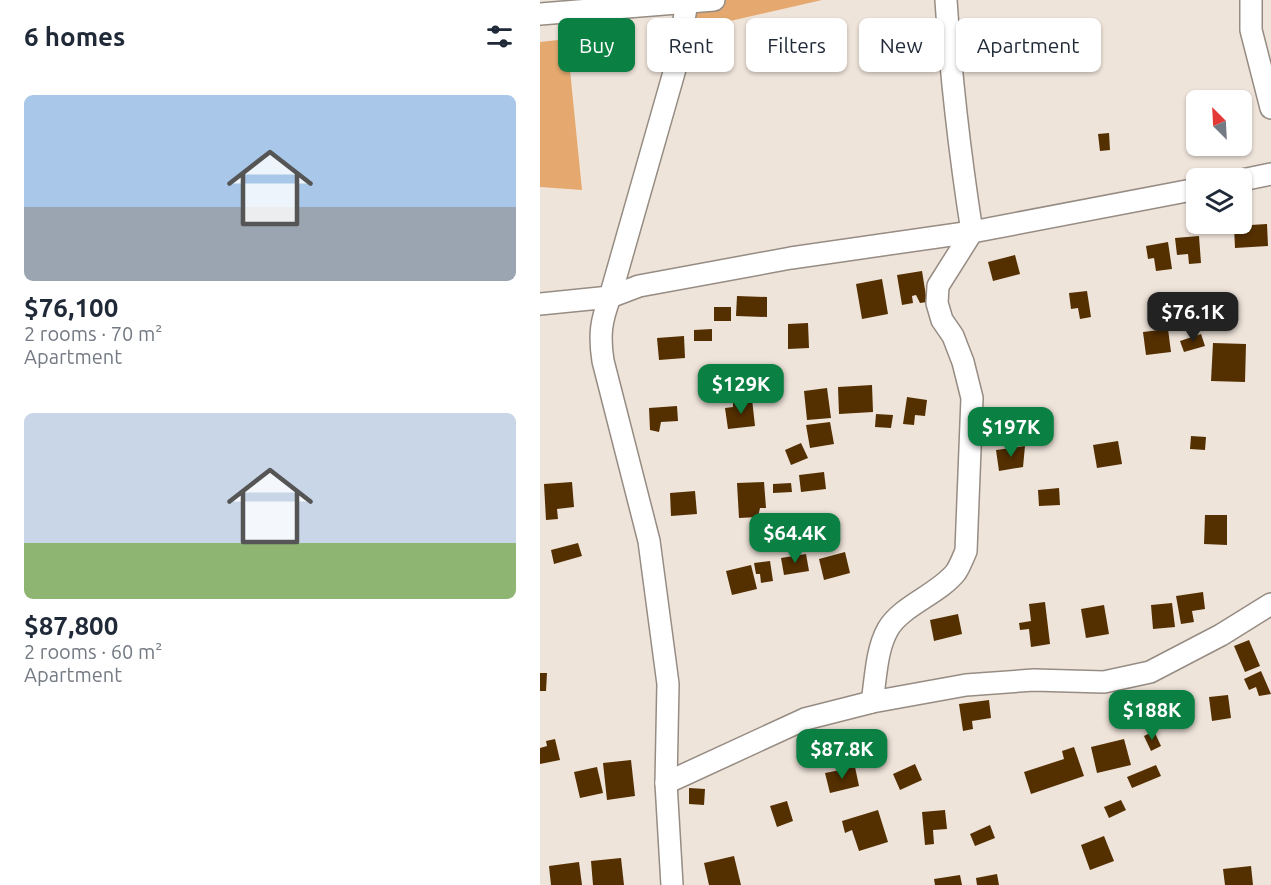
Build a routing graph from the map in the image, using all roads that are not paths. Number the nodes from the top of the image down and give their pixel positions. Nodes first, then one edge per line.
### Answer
1 (714, 0) edge
2 (946, 0) edge
3 (1251, 0) edge
4 (687, 2) junction
5 (540, 14) edge
6 (1271, 108) edge
7 (1271, 174) edge
8 (1252, 178) edge
9 (1186, 191) edge
10 (972, 232) junction
11 (610, 297) junction
12 (540, 304) edge
13 (1271, 604) edge
14 (872, 702) junction
15 (666, 783) junction
16 (672, 885) edge

1 - 4 street
2 - 10 street
3 - 6 street
4 - 5 street
4 - 11 street
7 - 8 street
9 - 10 street
10 - 11 street
10 - 14 street
11 - 12 street
11 - 15 street
13 - 14 street
14 - 15 street
15 - 16 street

